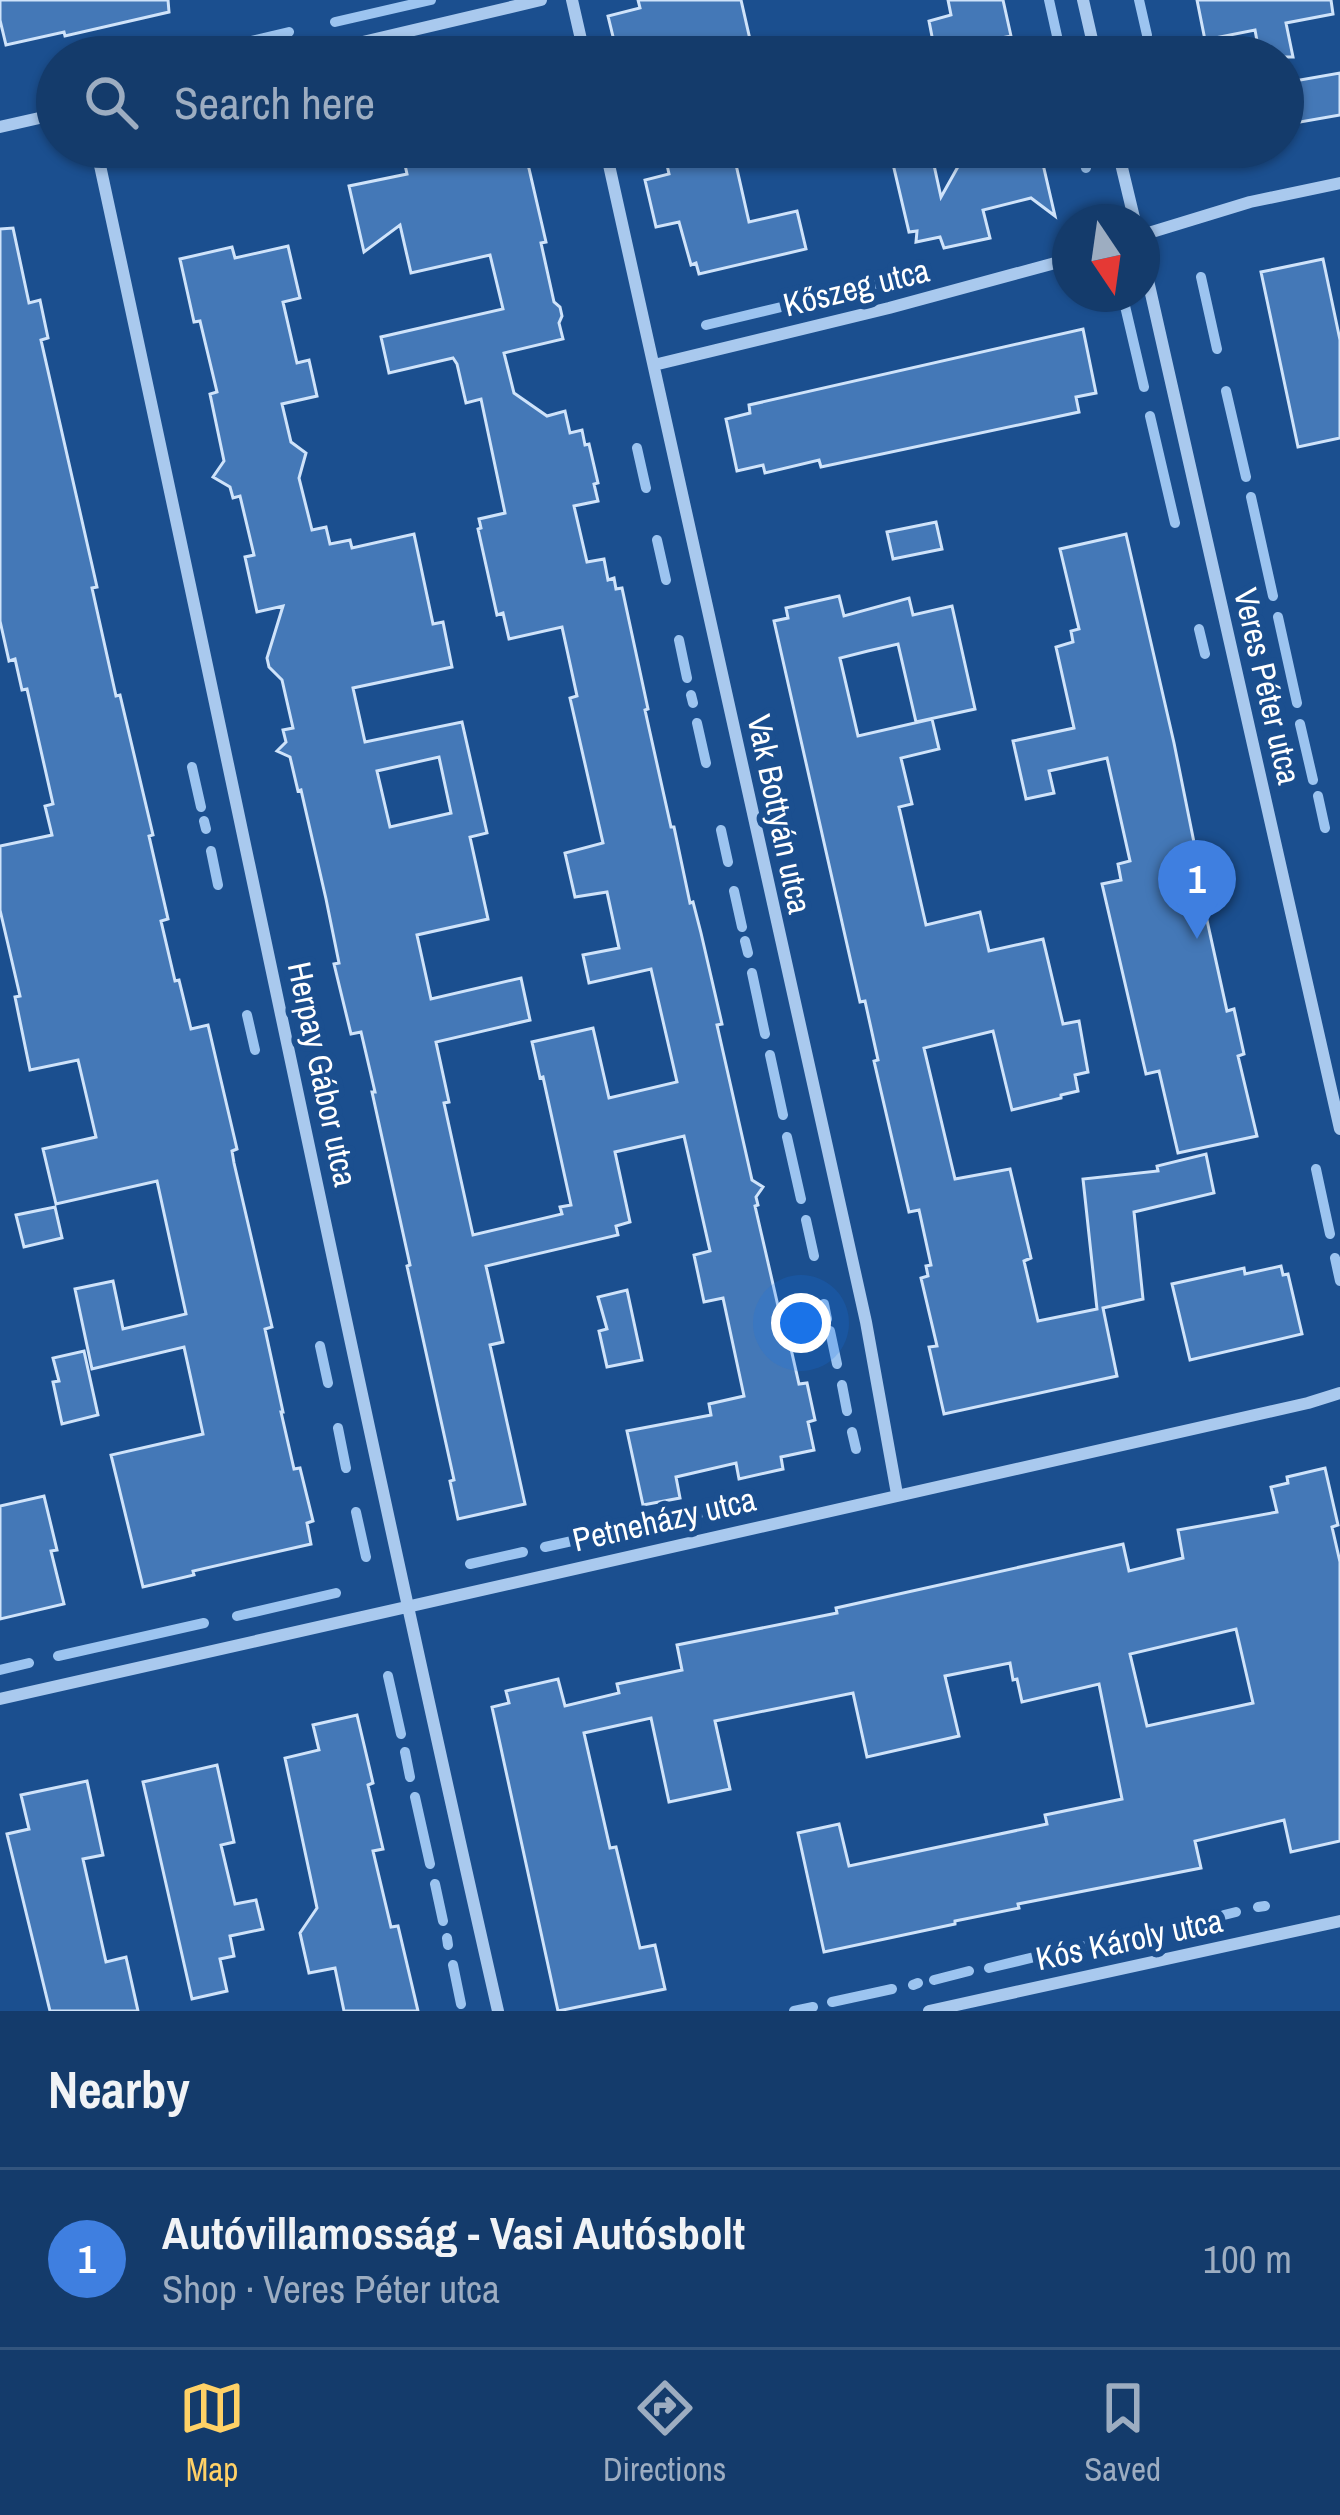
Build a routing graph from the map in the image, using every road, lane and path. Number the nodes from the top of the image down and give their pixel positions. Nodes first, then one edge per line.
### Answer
1 (541, 0) edge
2 (572, 0) edge
3 (1083, 0) edge
4 (388, 36) edge
5 (580, 36) edge
6 (1091, 36) edge
7 (36, 119) edge
8 (0, 128) edge
9 (100, 168) edge
10 (610, 168) edge
11 (1122, 168) edge
12 (1340, 183) edge
13 (1131, 204) edge
14 (1160, 230) edge
15 (1052, 264) edge
16 (1155, 312) edge
17 (654, 365) junction
18 (1340, 1130) edge
19 (1340, 1393) edge
20 (897, 1494) junction
21 (407, 1605) junction
22 (0, 1699) edge
23 (1340, 1921) edge
24 (498, 2011) edge
25 (929, 2011) edge

1 - 4 street
2 - 5 street
3 - 6 street
7 - 8 street
9 - 21 street, Herpay Gábor utca
10 - 17 street, Vak Bottyán utca
11 - 13 street
12 - 14 street
15 - 17 street, Kőszeg utca
16 - 18 street, Veres Péter utca
17 - 20 street, Vak Bottyán utca
19 - 20 street, Petneházy utca
20 - 21 street, Petneházy utca
21 - 22 street, Petneházy utca
21 - 24 street, Herpay Gábor utca
23 - 25 street, Kós Károly utca

